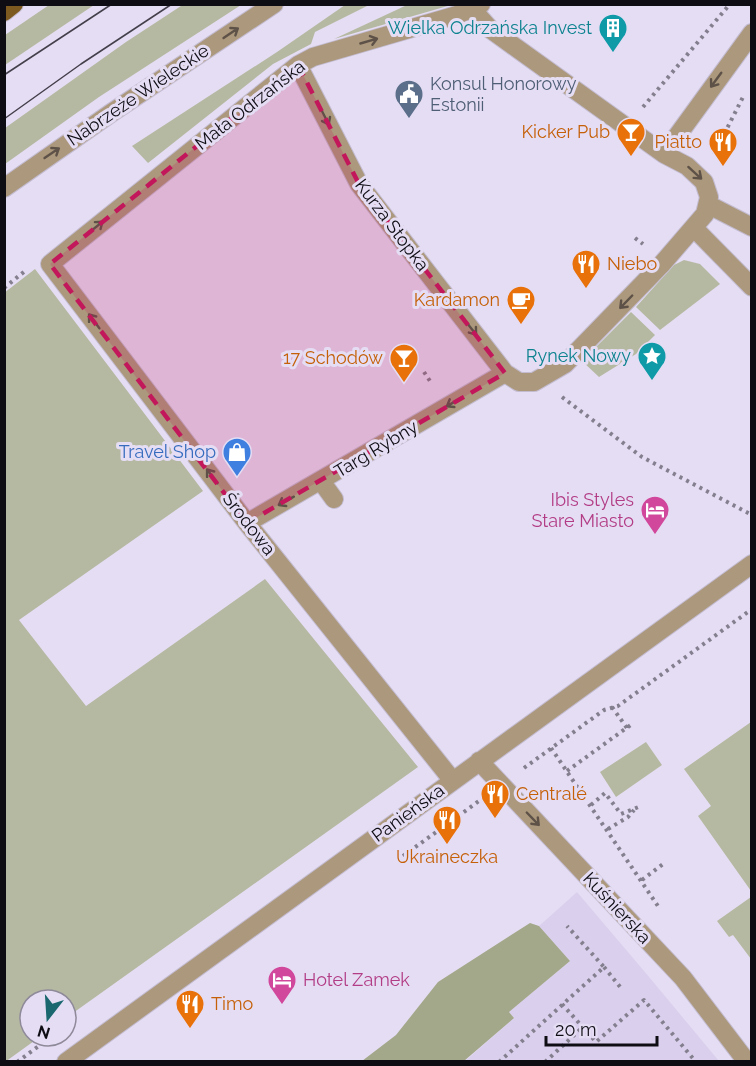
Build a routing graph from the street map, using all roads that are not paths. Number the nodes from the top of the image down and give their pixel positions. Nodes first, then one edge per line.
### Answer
1 (14, 4) edge
2 (274, 4) edge
3 (477, 7) edge
4 (4, 12) edge
5 (752, 33) edge
6 (298, 65) junction
7 (664, 154) junction
8 (4, 188) edge
9 (709, 206) junction
10 (752, 227) edge
11 (694, 228) junction
12 (50, 264) joint
13 (752, 286) edge
14 (505, 373) junction
15 (321, 481) junction
16 (334, 499) dead end
17 (247, 523) junction
18 (752, 564) edge
19 (479, 761) junction
20 (453, 781) junction
21 (66, 1062) edge
22 (747, 1062) edge

1 - 4 main road
8 -> 2 street, Nabrzeże Wieleckie
6 -> 3 street, Mała Odrzańska
3 - 7 street
5 -> 7 street
12 -> 6 street, Mała Odrzańska
6 -> 14 street, Kurza Stopka
7 -> 9 street
9 - 10 street
9 - 11 street
11 - 13 street
11 -> 14 street
17 -> 12 street, Środowa
14 -> 15 street, Targ Rybny
15 - 16 street
15 -> 17 street, Targ Rybny
17 - 20 street, Środowa
18 - 19 street, Panieńska
19 - 20 street, Panieńska
19 -> 22 street, Kuśnierska
20 - 21 street, Panieńska

